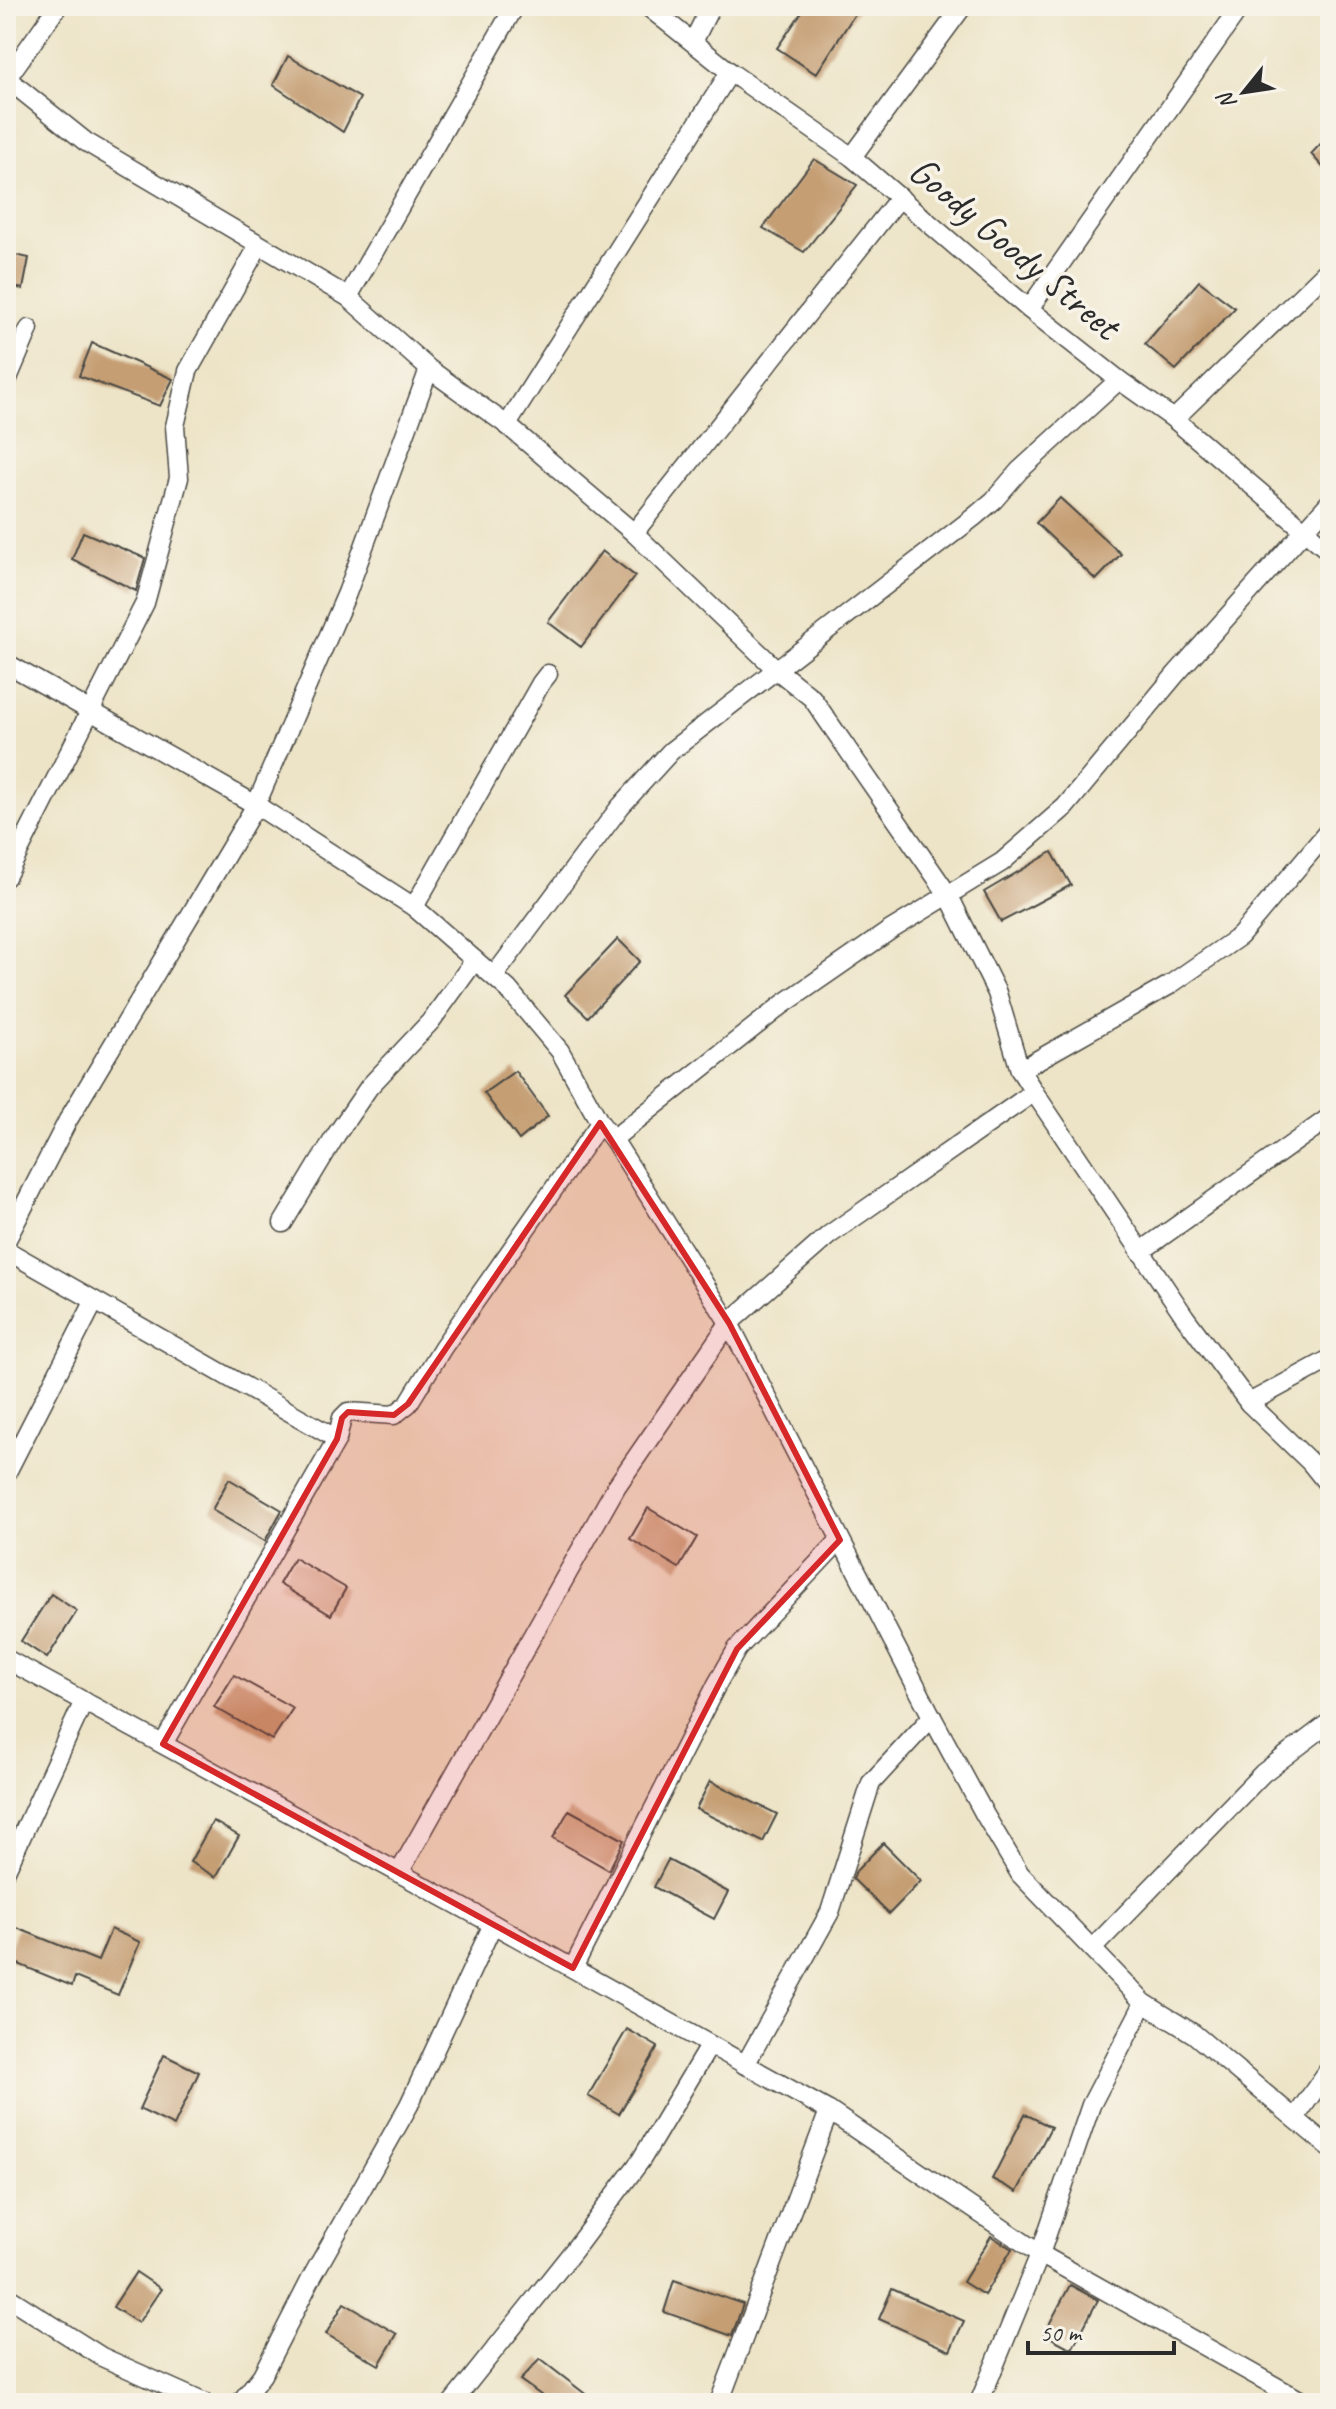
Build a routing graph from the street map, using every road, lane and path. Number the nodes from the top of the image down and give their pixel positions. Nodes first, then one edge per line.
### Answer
1 (58, 6) edge
2 (515, 6) edge
3 (647, 6) edge
4 (711, 6) edge
5 (963, 6) edge
6 (1241, 6) edge
7 (693, 42) junction
8 (730, 72) junction
9 (6, 78) edge
10 (852, 157) junction
11 (900, 197) junction
12 (259, 245) junction
13 (1330, 268) edge
14 (348, 297) junction
15 (1029, 309) junction
16 (29, 329) dead end
17 (429, 369) junction
18 (1119, 380) junction
19 (6, 383) edge
20 (1174, 419) junction
21 (507, 425) junction
22 (1330, 502) edge
23 (1303, 530) junction
24 (634, 533) junction
25 (1330, 552) edge
26 (6, 663) edge
27 (777, 670) junction
28 (548, 674) dead end
29 (89, 712) junction
30 (256, 805) junction
31 (1330, 829) edge
32 (6, 877) edge
33 (949, 896) junction
34 (414, 907) junction
35 (475, 960) junction
36 (494, 976) junction
37 (1020, 1070) junction
38 (1034, 1092) junction
39 (1330, 1117) edge
40 (600, 1123) junction
41 (613, 1139) junction
42 (283, 1223) dead end
43 (6, 1241) edge
44 (6, 1250) edge
45 (1140, 1252) junction
46 (94, 1302) junction
47 (729, 1323) junction
48 (1330, 1359) edge
49 (1249, 1403) junction
50 (337, 1439) junction
51 (6, 1474) edge
52 (1330, 1487) edge
53 (840, 1540) junction
54 (6, 1659) edge
55 (84, 1701) junction
56 (932, 1717) junction
57 (1330, 1722) edge
58 (163, 1744) junction
59 (6, 1870) edge
60 (399, 1873) junction
61 (493, 1924) junction
62 (1092, 1949) junction
63 (573, 1968) junction
64 (1144, 2003) junction
65 (709, 2046) junction
66 (745, 2065) junction
67 (1330, 2068) edge
68 (829, 2111) junction
69 (1295, 2118) junction
70 (1330, 2148) edge
71 (1040, 2254) junction
72 (6, 2296) edge
73 (205, 2403) edge
74 (240, 2403) edge
75 (452, 2403) edge
76 (719, 2403) edge
77 (979, 2403) edge
78 (1305, 2403) edge

1 - 9 street
2 - 14 street
3 - 7 street, Goody Goody Street
4 - 7 street
5 - 10 street
6 - 15 street
7 - 8 street, Goody Goody Street
8 - 10 street, Goody Goody Street
8 - 21 street
9 - 12 street
10 - 11 street, Goody Goody Street
11 - 15 street, Goody Goody Street
11 - 24 street
12 - 14 street
12 - 29 street
13 - 20 street
14 - 17 street
15 - 18 street, Goody Goody Street
16 - 19 street
17 - 21 street
17 - 30 street
18 - 20 street, Goody Goody Street
18 - 27 street
20 - 23 street, Goody Goody Street
21 - 24 street
22 - 23 street
23 - 25 street, Goody Goody Street
23 - 33 street
24 - 27 street
26 - 29 street
27 - 33 street
27 - 36 street
28 - 34 street
29 - 30 street
29 - 32 street
30 - 34 street
30 - 43 street
31 - 37 street
33 - 37 street
33 - 41 street
34 - 35 street
35 - 36 street
35 - 42 street
36 - 40 street
37 - 38 street
38 - 45 street
38 - 47 street
39 - 45 street
40 - 41 street
40 - 50 street
41 - 47 street
44 - 46 street
45 - 49 street
46 - 50 street
46 - 51 street
47 - 53 street
47 - 60 street
48 - 49 street
49 - 52 street
50 - 58 street
53 - 56 street
53 - 63 street
54 - 55 street
55 - 58 street
55 - 59 street
56 - 62 street
56 - 66 street
57 - 62 street
58 - 60 street
60 - 61 street
61 - 63 street
61 - 74 street
62 - 64 street
63 - 65 street
64 - 69 street
64 - 71 street
65 - 66 street
65 - 75 street
66 - 68 street
67 - 69 street
68 - 71 street
68 - 76 street
69 - 70 street
71 - 77 street
71 - 78 street
72 - 73 street

